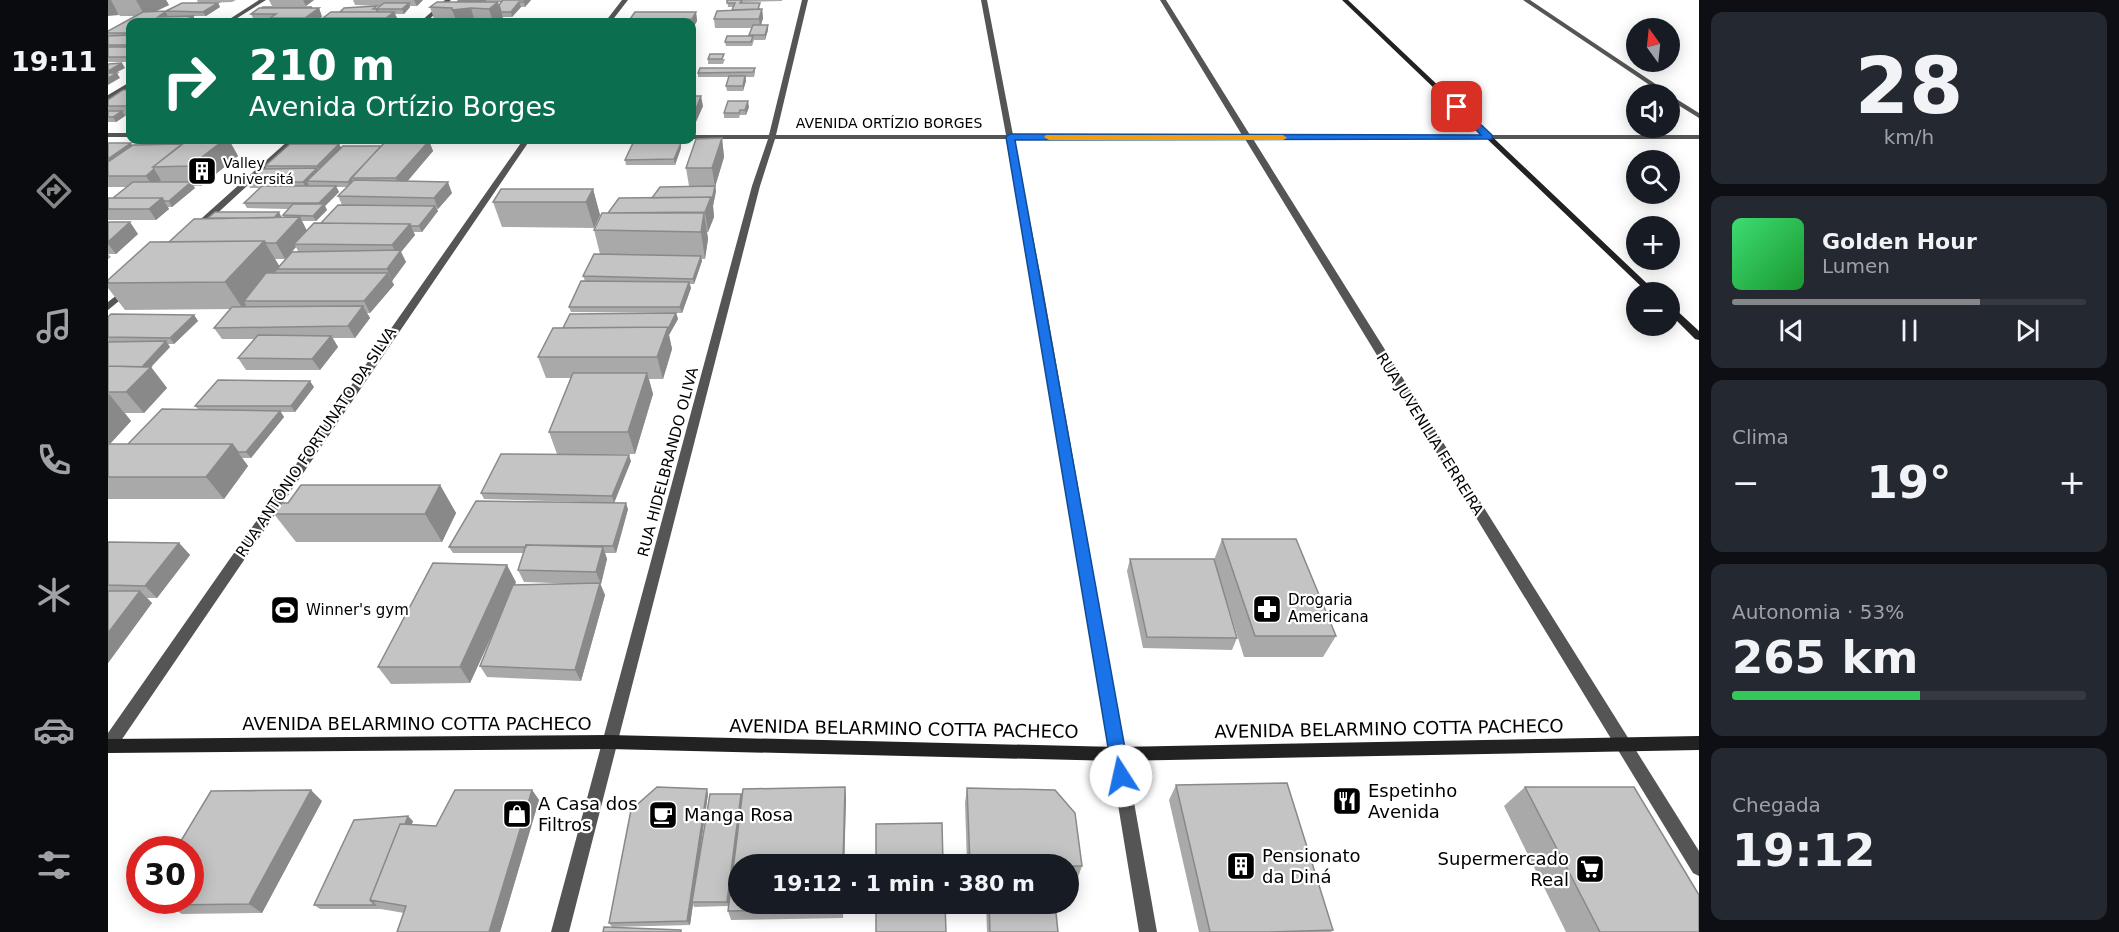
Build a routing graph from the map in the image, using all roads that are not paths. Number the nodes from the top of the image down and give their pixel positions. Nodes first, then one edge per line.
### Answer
1 (263, 0) edge
2 (448, 0) edge
3 (625, 0) edge
4 (805, 0) edge
5 (984, 0) edge
6 (1163, 0) edge
7 (1345, 0) edge
8 (1526, 0) edge
9 (234, 18) edge
10 (428, 18) edge
11 (611, 18) edge
12 (1652, 84) edge
13 (126, 87) edge
14 (108, 98) edge
15 (1680, 103) edge
16 (1699, 116) edge
17 (108, 135) edge
18 (126, 135) edge
19 (772, 136) junction
20 (696, 137) edge
21 (1010, 137) junction
22 (1489, 137) junction
23 (1699, 137) edge
24 (1249, 138) junction
25 (289, 144) edge
26 (523, 144) edge
27 (186, 237) edge
28 (1641, 282) edge
29 (134, 284) edge
30 (108, 307) edge
31 (1680, 319) edge
32 (1699, 337) edge
33 (609, 742) junction
34 (1699, 743) edge
35 (1623, 744) junction
36 (108, 746) edge
37 (1117, 754) junction
38 (1699, 867) edge
39 (560, 932) edge
40 (1148, 932) edge

1 - 9 street
2 - 10 street
3 - 11 street
4 - 19 street, RUA HIDELBRANDO OLIVA
5 - 21 street
6 - 24 street, RUA JUVENILIA FERREIRA
7 - 22 street
8 - 12 street
13 - 14 street
15 - 16 street
17 - 18 street
19 - 20 street, AVENIDA ORTÍZIO BORGES
19 - 21 street, AVENIDA ORTÍZIO BORGES
19 - 33 street, RUA HIDELBRANDO OLIVA
21 - 24 street, AVENIDA ORTÍZIO BORGES
21 - 37 street
22 - 23 street, AVENIDA ORTÍZIO BORGES
22 - 24 street, AVENIDA ORTÍZIO BORGES
22 - 28 street
24 - 35 street, RUA JUVENILIA FERREIRA
25 - 27 street
26 - 36 street, RUA ANTÔNIO FORTUNATO DA SILVA
29 - 30 street
31 - 32 street
33 - 36 street, AVENIDA BELARMINO COTTA PACHECO
33 - 37 street, AVENIDA BELARMINO COTTA PACHECO
33 - 39 street, RUA HIDELBRANDO OLIVA
34 - 35 street, AVENIDA BELARMINO COTTA PACHECO
35 - 37 street, AVENIDA BELARMINO COTTA PACHECO
35 - 38 street, RUA JUVENILIA FERREIRA
37 - 40 street

